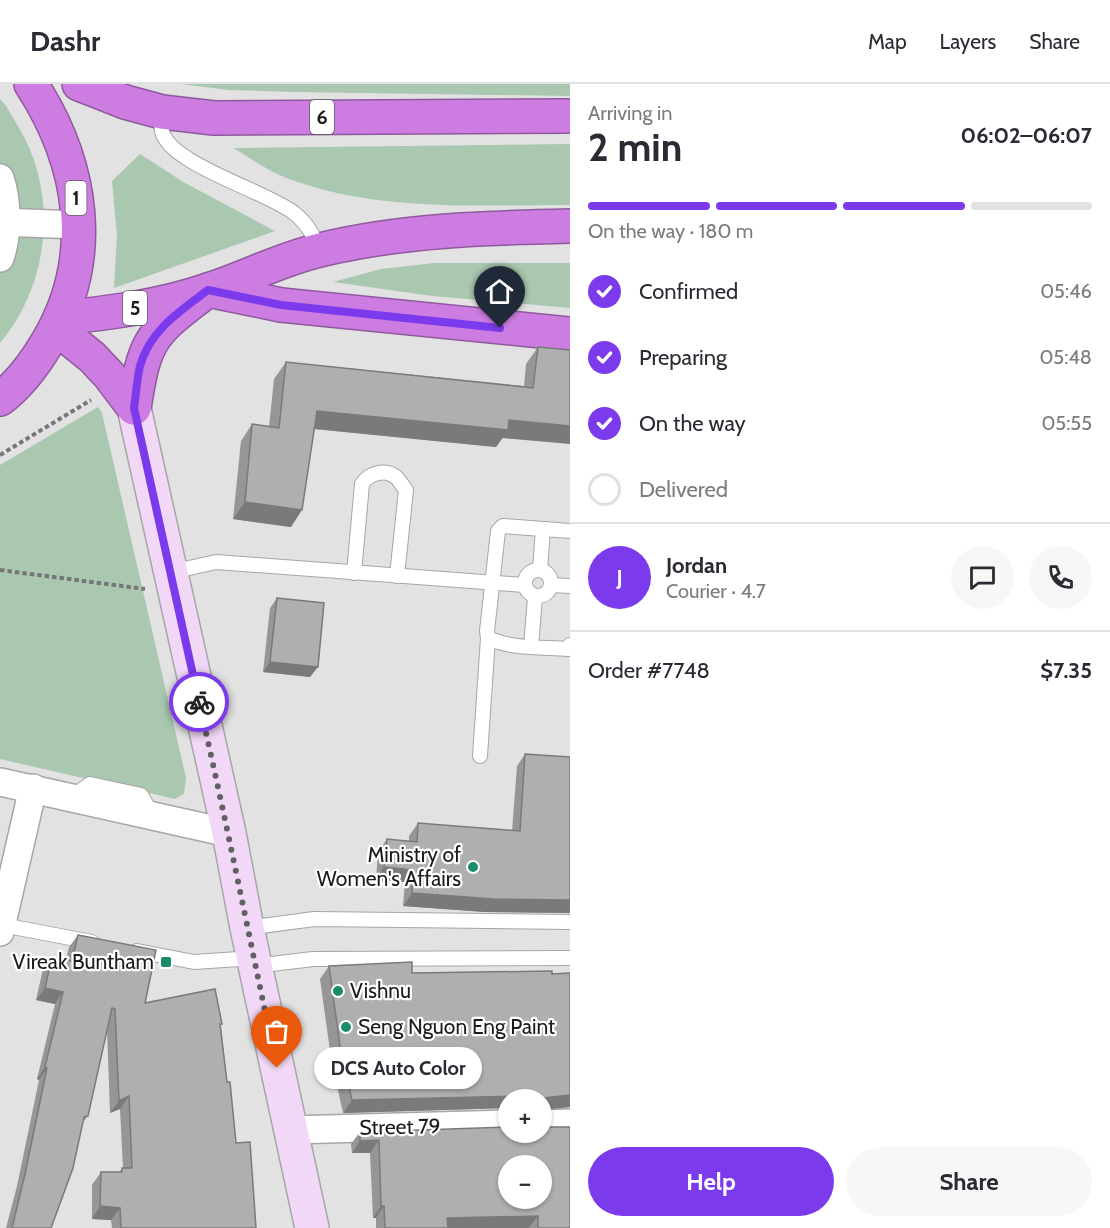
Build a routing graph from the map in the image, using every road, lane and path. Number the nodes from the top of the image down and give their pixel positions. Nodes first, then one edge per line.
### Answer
1 (31, 84) edge
2 (79, 84) edge
3 (162, 112) junction
4 (570, 116) edge
5 (0, 178) edge
6 (3, 222) edge
7 (79, 225) junction
8 (570, 226) edge
9 (320, 250) junction
10 (0, 258) edge
11 (208, 290) junction
12 (58, 323) junction
13 (570, 334) edge
14 (94, 398) dead end
15 (0, 399) edge
16 (134, 408) junction
17 (0, 455) edge
18 (543, 529) junction
19 (570, 531) edge
20 (0, 570) edge
21 (540, 570) junction
22 (354, 573) junction
23 (397, 576) junction
24 (160, 581) junction
25 (492, 583) junction
26 (524, 585) junction
27 (551, 585) junction
28 (570, 586) edge
29 (535, 597) junction
30 (488, 638) junction
31 (570, 645) edge
32 (531, 647) junction
33 (480, 756) dead end
34 (0, 782) edge
35 (33, 789) junction
36 (230, 833) junction
37 (570, 922) edge
38 (1, 929) edge
39 (104, 945) edge
40 (126, 949) edge
41 (252, 951) junction
42 (570, 958) edge
43 (570, 1123) edge
44 (498, 1124) edge
45 (552, 1124) edge
46 (291, 1130) junction
47 (312, 1228) edge

1 - 7 highway, 1
2 - 3 highway, 6
3 - 4 highway, 6
3 - 9 lane
5 - 6 street
6 - 7 street
6 - 10 street
7 - 12 highway, 1
8 - 9 highway
9 - 11 highway
11 - 12 highway, 5
11 - 13 highway, 5
11 - 16 highway
12 - 15 highway, 1
12 - 16 highway
14 - 17 path
16 - 24 main road
18 - 19 lane
18 - 21 lane
18 - 25 lane
20 - 24 path
21 - 26 lane
21 - 27 lane
22 - 23 lane
22 - 23 lane
22 - 24 lane
23 - 25 lane
24 - 36 main road
25 - 26 lane
25 - 30 lane
26 - 29 lane
27 - 28 lane
27 - 29 lane
29 - 32 lane
30 - 32 lane
30 - 33 lane
31 - 32 lane
34 - 35 street
35 - 36 street
35 - 38 street
36 - 41 main road
37 - 41 lane
38 - 39 lane
40 - 41 lane
41 - 42 lane
41 - 46 main road
43 - 45 street
44 - 46 street, Street 79
46 - 47 main road

